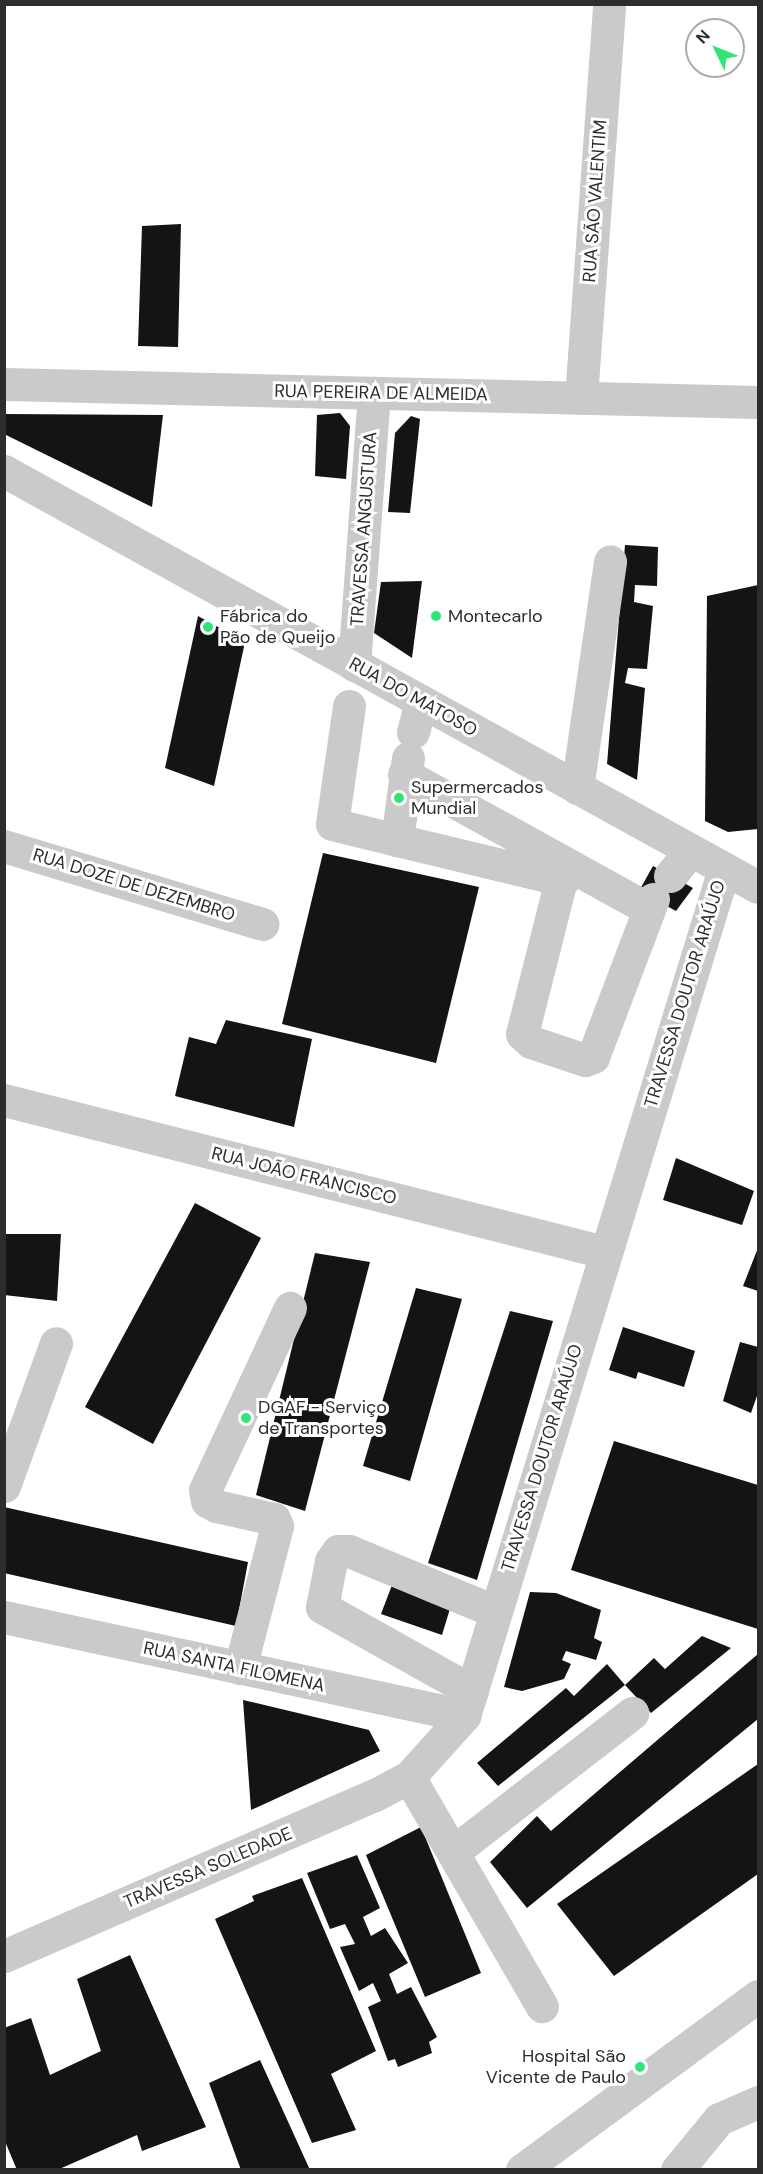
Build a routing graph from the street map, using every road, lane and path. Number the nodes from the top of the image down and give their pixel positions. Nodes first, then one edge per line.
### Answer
1 (609, 4) edge
2 (4, 384) edge
3 (374, 393) junction
4 (581, 398) junction
5 (759, 402) edge
6 (4, 471) edge
7 (610, 561) dead end
8 (354, 665) junction
9 (349, 706) dead end
10 (411, 742) junction
11 (577, 788) junction
12 (397, 840) junction
13 (4, 846) edge
14 (690, 850) junction
15 (724, 869) junction
16 (564, 872) junction
17 (759, 887) edge
18 (657, 894) junction
19 (263, 924) dead end
20 (4, 1100) edge
21 (604, 1252) junction
22 (290, 1308) dead end
23 (56, 1343) dead end
24 (6, 1479) edge
25 (496, 1612) junction
26 (4, 1617) edge
27 (240, 1668) junction
28 (468, 1703) junction
29 (632, 1713) dead end
30 (409, 1777) junction
31 (453, 1852) junction
32 (4, 1956) edge
33 (759, 1996) edge
34 (542, 2006) dead end
35 (759, 2102) edge
36 (522, 2169) edge
37 (678, 2169) edge

1 - 4 street, RUA SÃO VALENTIM
2 - 3 street, RUA PEREIRA DE ALMEIDA
3 - 4 street, RUA PEREIRA DE ALMEIDA
3 - 8 street, TRAVESSA ANGUSTURA
4 - 5 street, RUA PEREIRA DE ALMEIDA
6 - 8 street, RUA DO MATOSO
7 - 11 street
8 - 10 street, RUA DO MATOSO
9 - 12 street
10 - 11 street, RUA DO MATOSO
10 - 12 street
10 - 16 street
11 - 14 street, RUA DO MATOSO
12 - 16 street
13 - 19 street, RUA DOZE DE DEZEMBRO
14 - 15 street, RUA DO MATOSO
14 - 18 street
15 - 17 street, RUA DO MATOSO
15 - 21 street, TRAVESSA DOUTOR ARAÚJO
16 - 18 street
16 - 18 street
20 - 21 street, RUA JOÃO FRANCISCO
21 - 25 street, TRAVESSA DOUTOR ARAÚJO
22 - 27 street
23 - 24 street
25 - 28 street, TRAVESSA DOUTOR ARAÚJO
25 - 28 street
26 - 27 street, RUA SANTA FILOMENA
27 - 28 street, RUA SANTA FILOMENA
28 - 30 street, TRAVESSA DOUTOR ARAÚJO
29 - 31 street
30 - 31 street
30 - 32 street, TRAVESSA SOLEDADE
31 - 34 street
33 - 36 street
35 - 37 street

